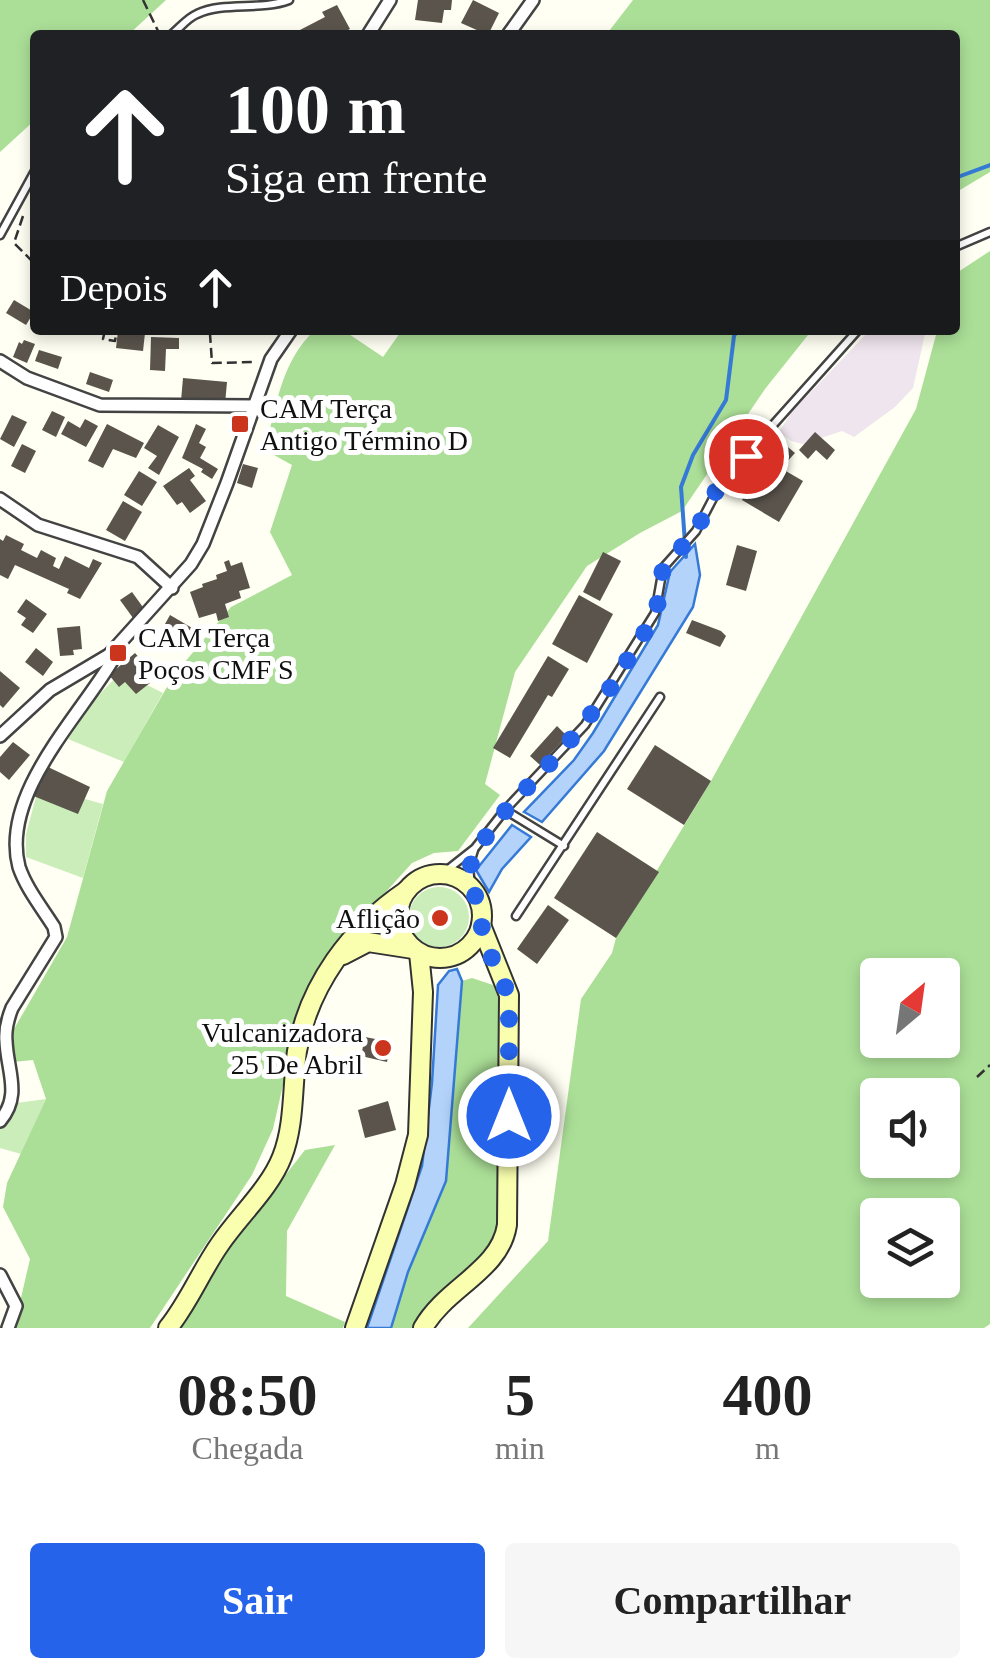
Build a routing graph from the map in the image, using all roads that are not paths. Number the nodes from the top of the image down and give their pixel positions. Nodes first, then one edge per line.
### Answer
1 (288, 0) edge
2 (390, 0) edge
3 (534, 0) edge
4 (177, 30) edge
5 (371, 30) edge
6 (512, 30) edge
7 (30, 178) edge
8 (990, 232) edge
9 (0, 234) edge
10 (960, 245) edge
11 (287, 335) edge
12 (853, 335) edge
13 (0, 362) edge
14 (255, 406) junction
15 (0, 498) edge
16 (172, 588) junction
17 (109, 655) junction
18 (660, 697) dead end
19 (0, 736) edge
20 (506, 810) junction
21 (564, 846) junction
22 (475, 848) junction
23 (442, 874) junction
24 (468, 885) junction
25 (406, 891) junction
26 (481, 915) junction
27 (516, 916) dead end
28 (416, 951) junction
29 (453, 956) junction
30 (334, 961) junction
31 (500, 973) junction
32 (424, 992) junction
33 (0, 1121) edge
34 (0, 1274) edge
35 (8, 1328) edge
36 (168, 1328) edge
37 (356, 1328) edge
38 (423, 1328) edge

1 - 4 lane
2 - 5 street
3 - 6 street
7 - 9 lane
8 - 10 lane
11 - 14 street
12 - 20 lane
13 - 14 street
14 - 16 street
15 - 16 street
16 - 17 street
17 - 19 street
17 - 33 street
18 - 21 lane
20 - 21 lane
20 - 22 lane
21 - 27 lane
22 - 23 lane
22 - 24 lane
23 - 24 main road
23 - 25 main road
24 - 26 main road
25 - 28 main road
25 - 30 main road
26 - 29 main road
26 - 31 main road
28 - 29 main road
28 - 30 main road
28 - 32 main road
29 - 31 main road
29 - 32 main road
30 - 36 main road
31 - 38 main road
32 - 37 main road
34 - 35 street

